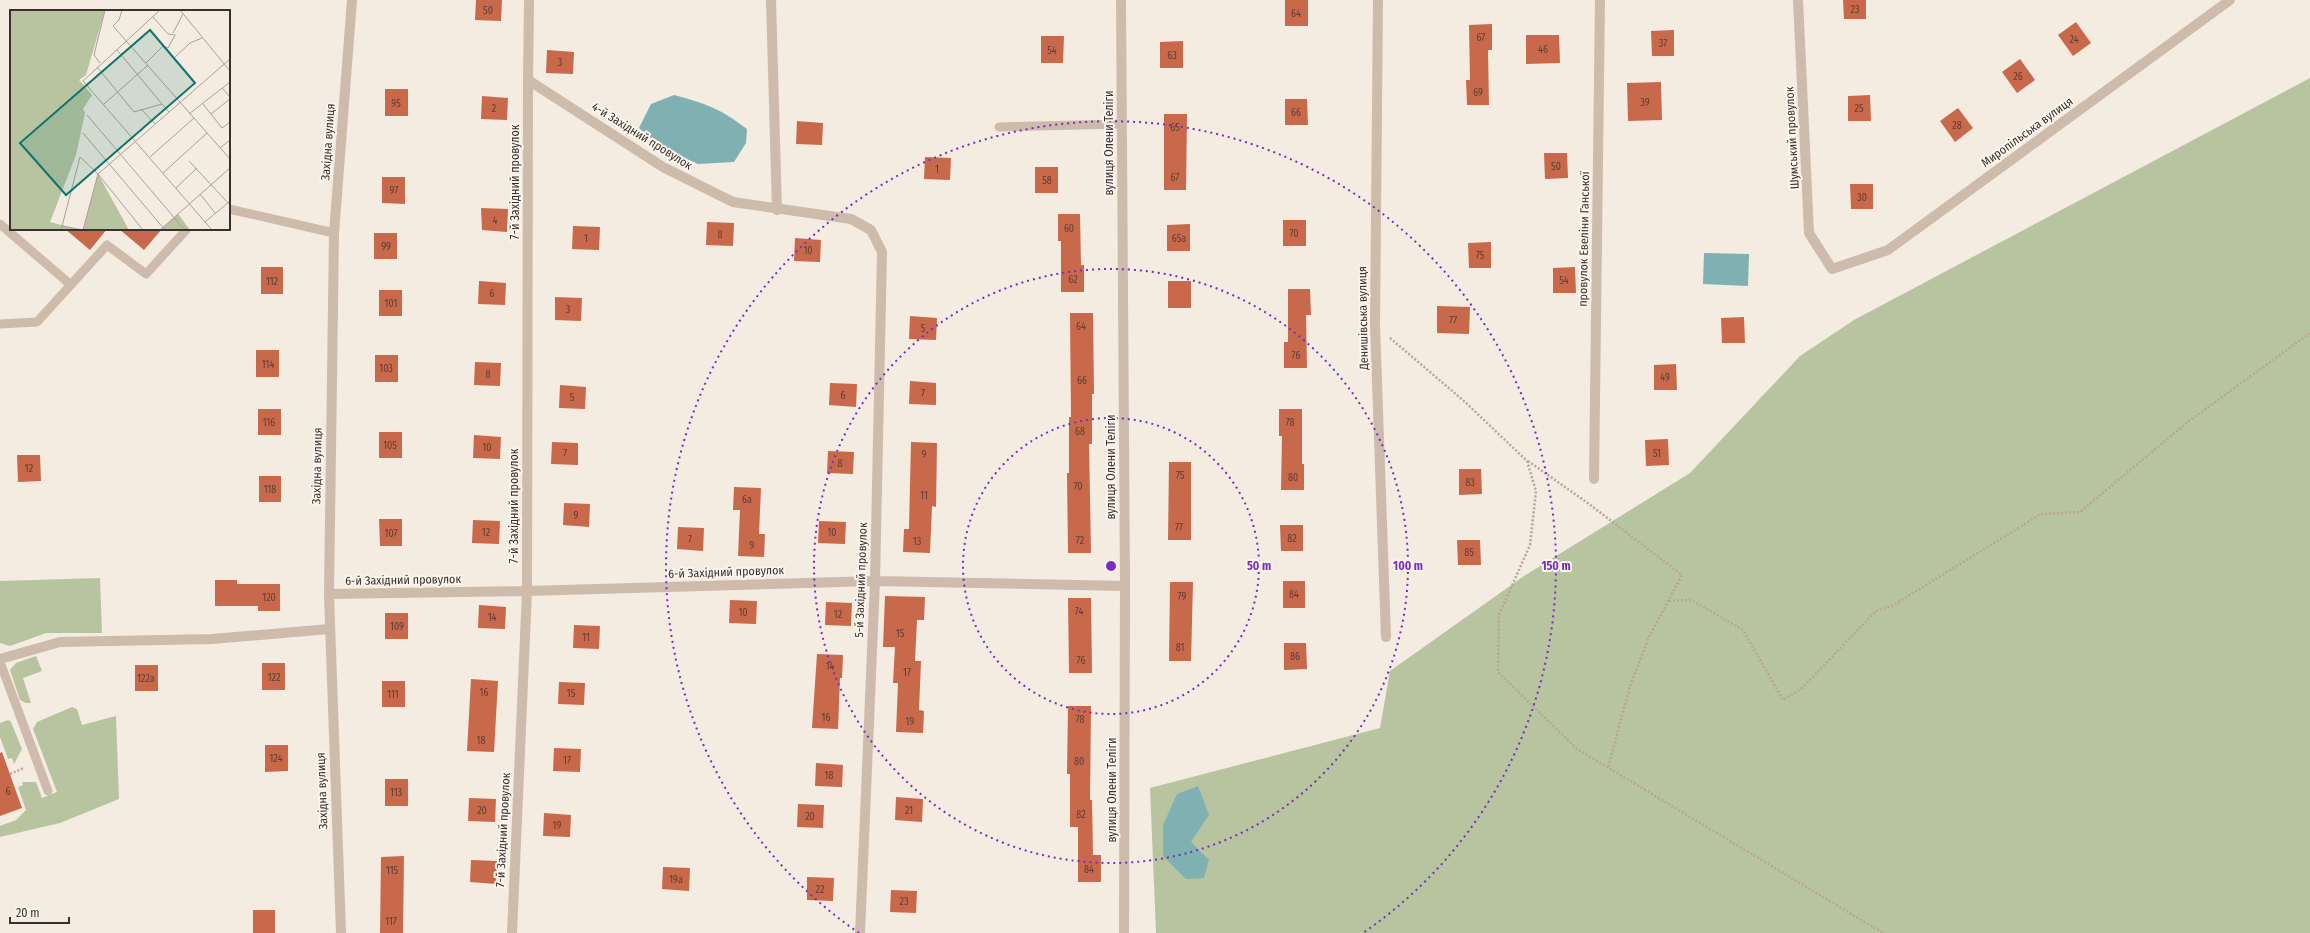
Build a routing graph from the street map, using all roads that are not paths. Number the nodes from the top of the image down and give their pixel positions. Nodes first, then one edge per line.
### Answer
1 (352, 0) edge
2 (529, 0) edge
3 (770, 0) edge
4 (1121, 0) edge
5 (1378, 0) edge
6 (1600, 0) edge
7 (1798, 0) edge
8 (2230, 0) edge
9 (528, 80) junction
10 (1122, 124) junction
11 (999, 127) dead end
12 (230, 209) edge
13 (777, 210) junction
14 (0, 224) edge
15 (186, 230) edge
16 (871, 230) joint
17 (334, 233) junction
18 (1832, 269) joint
19 (71, 284) junction
20 (0, 324) edge
21 (1594, 479) dead end
22 (875, 581) junction
23 (1125, 586) junction
24 (527, 591) junction
25 (328, 594) junction
26 (329, 629) junction
27 (1386, 636) dead end
28 (0, 659) edge
29 (0, 662) edge
30 (48, 791) dead end
31 (341, 933) edge
32 (512, 933) edge
33 (860, 933) edge
34 (1124, 933) edge

1 - 17 street, Західна вулиця
2 - 9 street
3 - 13 street
4 - 10 street, вулиця Олени Теліги
5 - 27 street, Денишівська вулиця
6 - 21 street, провулок Евеліни Ганської
7 - 18 street, Шумський провулок
8 - 18 street, Миропільська вулиця
9 - 13 street, 4-й Західний провулок
9 - 24 street, 7-й Західний провулок
10 - 11 lane
10 - 23 street, вулиця Олени Теліги
12 - 17 lane
13 - 16 street, 4-й Західний провулок
14 - 19 lane
15 - 19 lane
16 - 22 street, 5-й Західний провулок
17 - 25 street, Західна вулиця
19 - 20 lane
22 - 23 street, 6-й Західний провулок
22 - 24 street, 6-й Західний провулок
22 - 33 street, 5-й Західний провулок
23 - 34 street, вулиця Олени Теліги
24 - 25 street, 6-й Західний провулок
24 - 32 street, 7-й Західний провулок
25 - 26 street, Західна вулиця
26 - 28 street
26 - 31 street, Західна вулиця
29 - 30 lane

